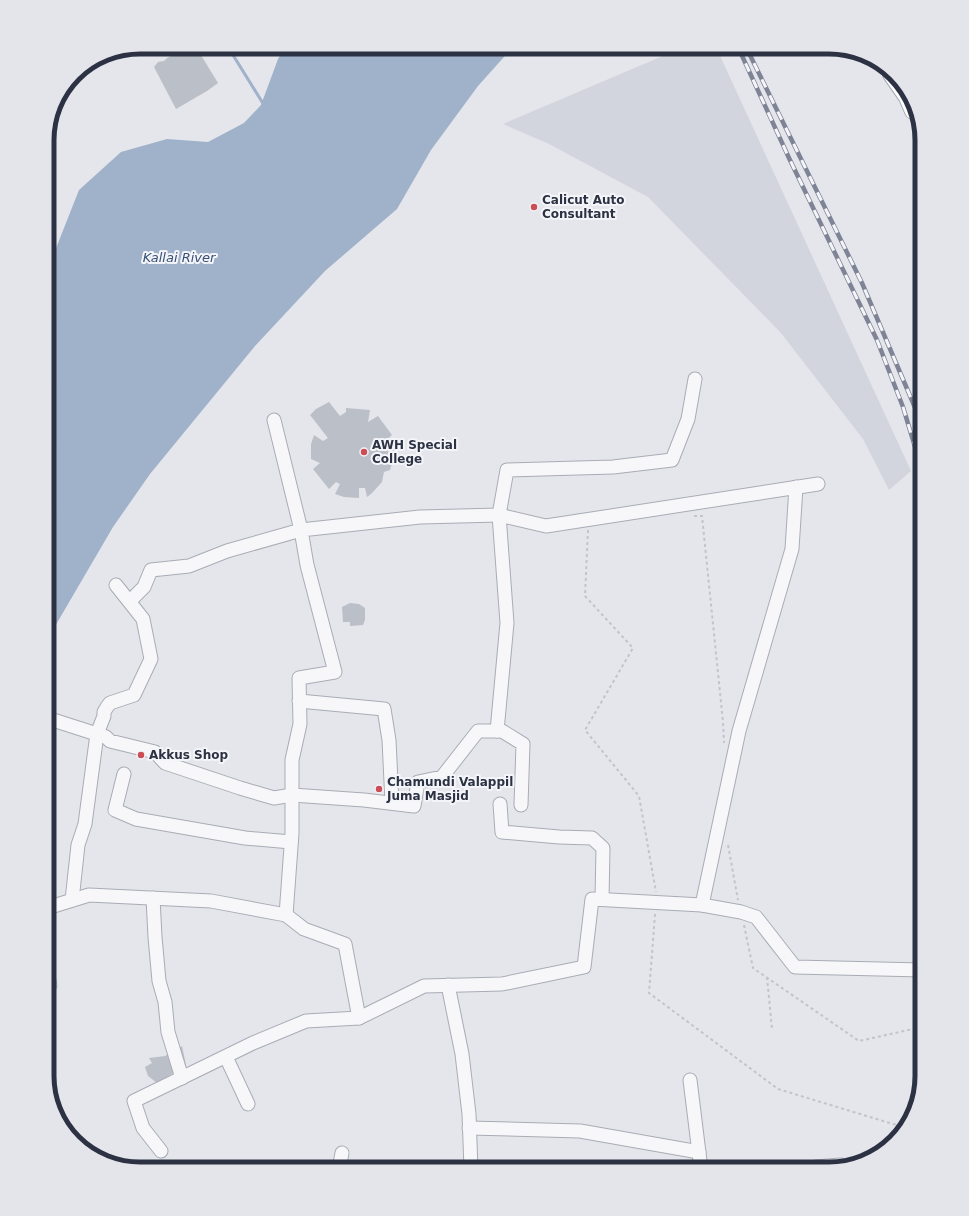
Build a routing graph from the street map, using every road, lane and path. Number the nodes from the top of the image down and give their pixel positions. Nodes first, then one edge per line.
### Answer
1 (694, 379) dead end
2 (274, 420) dead end
3 (818, 484) dead end
4 (796, 487) junction
5 (499, 515) junction
6 (687, 516) dead end
7 (588, 529) dead end
8 (301, 530) junction
9 (116, 584) dead end
10 (130, 601) junction
11 (299, 701) junction
12 (54, 720) edge
13 (497, 731) junction
14 (97, 734) junction
15 (724, 746) dead end
16 (124, 774) dead end
17 (292, 795) junction
18 (392, 803) junction
19 (500, 804) dead end
20 (521, 805) dead end
21 (728, 841) dead end
22 (291, 842) junction
23 (656, 893) dead end
24 (153, 898) junction
25 (602, 899) junction
26 (72, 900) junction
27 (702, 905) junction
28 (54, 906) edge
29 (655, 909) dead end
30 (741, 912) junction
31 (286, 915) junction
32 (915, 970) edge
33 (767, 978) junction
34 (448, 985) junction
35 (360, 1018) junction
36 (772, 1029) dead end
37 (915, 1029) edge
38 (226, 1057) junction
39 (182, 1078) junction
40 (690, 1080) dead end
41 (248, 1104) dead end
42 (899, 1125) edge
43 (469, 1128) junction
44 (161, 1151) dead end
45 (699, 1152) junction
46 (342, 1153) dead end
47 (340, 1162) edge
48 (471, 1162) edge
49 (700, 1162) edge

1 - 5 street
2 - 8 street
3 - 4 street
4 - 5 street
4 - 27 street
5 - 8 street
5 - 13 street
6 - 15 path
7 - 23 path
8 - 10 street
8 - 11 street
9 - 10 street
10 - 14 street
11 - 17 street
11 - 18 street
12 - 14 street
13 - 18 street
13 - 20 street
14 - 17 street
14 - 26 street
16 - 22 street
17 - 18 street
17 - 22 street
19 - 25 street
21 - 30 path
22 - 31 street
24 - 26 street
24 - 31 street
24 - 39 street
25 - 27 street
25 - 34 street
26 - 28 street
27 - 30 street
29 - 42 path
30 - 32 street
30 - 33 path
31 - 35 street
33 - 36 path
33 - 37 path
34 - 35 street
34 - 43 street
35 - 38 street
38 - 39 street
38 - 41 street
39 - 44 street
40 - 45 street
43 - 45 street
43 - 48 street
45 - 49 street
46 - 47 street

